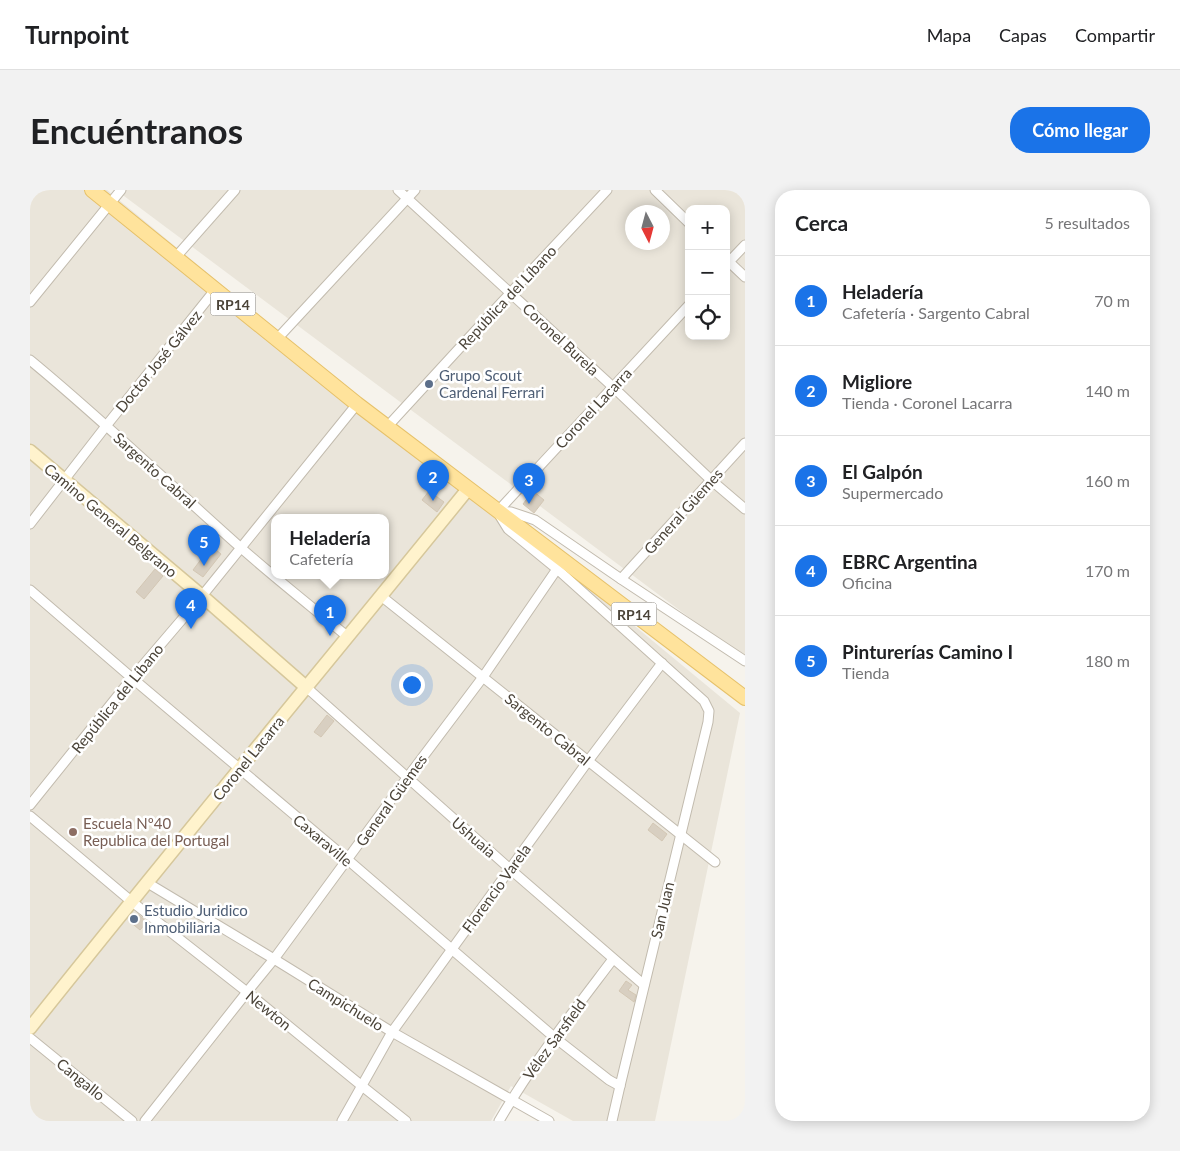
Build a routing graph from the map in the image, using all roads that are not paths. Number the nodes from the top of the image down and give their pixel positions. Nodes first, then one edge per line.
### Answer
1 (92, 190) edge
2 (121, 190) edge
3 (235, 190) edge
4 (398, 190) edge
5 (415, 190) edge
6 (607, 190) edge
7 (654, 190) edge
8 (408, 198) junction
9 (109, 204) junction
10 (685, 219) edge
11 (745, 245) edge
12 (176, 258) junction
13 (730, 259) edge
14 (730, 264) edge
15 (745, 276) edge
16 (215, 290) junction
17 (511, 293) junction
18 (30, 302) edge
19 (685, 309) edge
20 (277, 340) junction
21 (30, 360) edge
22 (613, 387) junction
23 (357, 404) junction
24 (106, 426) junction
25 (388, 428) junction
26 (745, 443) edge
27 (30, 451) edge
28 (64, 480) junction
29 (712, 480) junction
30 (468, 489) junction
31 (745, 509) edge
32 (498, 511) junction
33 (30, 524) edge
34 (241, 547) junction
35 (557, 569) junction
36 (271, 572) edge
37 (279, 579) edge
38 (621, 580) junction
39 (30, 590) edge
40 (202, 596) junction
41 (381, 596) junction
42 (348, 637) junction
43 (745, 661) edge
44 (662, 662) junction
45 (483, 677) junction
46 (132, 678) junction
47 (306, 687) junction
48 (745, 698) edge
49 (588, 761) junction
50 (239, 769) junction
51 (406, 778) junction
52 (30, 806) edge
53 (30, 816) edge
54 (680, 835) junction
55 (348, 860) junction
56 (714, 862) dead end
57 (510, 869) junction
58 (146, 882) junction
59 (131, 901) junction
60 (452, 949) junction
61 (274, 959) junction
62 (613, 959) junction
63 (644, 984) junction
64 (247, 992) junction
65 (30, 1028) edge
66 (392, 1032) junction
67 (554, 1037) junction
68 (30, 1038) edge
69 (362, 1086) junction
70 (620, 1086) junction
71 (511, 1100) junction
72 (132, 1121) edge
73 (145, 1121) edge
74 (342, 1121) edge
75 (406, 1121) edge
76 (499, 1121) edge
77 (549, 1121) edge
78 (612, 1121) edge

1 - 9 main road, RP14
2 - 9 street
3 - 12 street
4 - 8 street, Coronel Burela
5 - 8 street
6 - 17 street, República del Líbano
7 - 10 street
8 - 17 street, Coronel Burela
8 - 20 street
9 - 12 main road, RP14
9 - 18 street
11 - 13 street
12 - 16 main road, RP14
14 - 15 street
16 - 20 main road, RP14
16 - 24 street, Doctor José Gálvez
17 - 22 street, Coronel Burela
17 - 25 street, República del Líbano
19 - 22 street, Coronel Lacarra
20 - 23 main road, RP14
21 - 24 street, Sargento Cabral
22 - 29 street, Coronel Burela
22 - 32 street, Coronel Lacarra
23 - 25 main road, RP14
23 - 34 street, República del Líbano
24 - 28 street, Doctor José Gálvez
24 - 34 street, Sargento Cabral
25 - 30 main road, RP14
26 - 29 street, General Güemes
27 - 28 street, Camino General Belgrano
28 - 33 street, Doctor José Gálvez
28 - 40 street, Camino General Belgrano
29 - 31 street, Coronel Burela
29 - 38 street, General Güemes
30 - 32 main road, RP14
30 - 41 street, Coronel Lacarra
32 - 35 street
32 - 38 street
32 - 48 main road, RP14
34 - 36 street, Sargento Cabral
34 - 40 street, República del Líbano
35 - 44 street
35 - 45 street, General Güemes
37 - 42 street, Sargento Cabral
38 - 43 street
39 - 46 street, Caxaraville
40 - 46 street, República del Líbano
40 - 47 street, Camino General Belgrano
41 - 42 street, Coronel Lacarra
41 - 45 street, Sargento Cabral
42 - 47 street, Coronel Lacarra
44 - 49 street, Florencio Varela
44 - 54 street, San Juan
45 - 49 street, Sargento Cabral
45 - 51 street, General Güemes
46 - 50 street, Caxaraville
46 - 52 street, República del Líbano
47 - 50 street, Coronel Lacarra
47 - 51 street, Ushuaia
49 - 54 street, Sargento Cabral
49 - 57 street, Florencio Varela
50 - 55 street, Caxaraville
50 - 58 street, Coronel Lacarra
51 - 55 street, General Güemes
51 - 57 street, Ushuaia
53 - 59 street
54 - 56 street, Sargento Cabral
54 - 63 street, San Juan
55 - 60 street, Caxaraville
55 - 61 street, General Güemes
57 - 60 street, Florencio Varela
57 - 62 street, Ushuaia
58 - 59 street, Coronel Lacarra
58 - 61 street, Campichuelo
59 - 64 street, Newton
59 - 65 street, Coronel Lacarra
60 - 66 street, Florencio Varela
60 - 67 street, Caxaraville
61 - 64 street, General Güemes
61 - 66 street, Campichuelo
62 - 63 street, Ushuaia
62 - 67 street, Vélez Sarsfield
63 - 70 street, San Juan
64 - 69 street, Newton
64 - 73 street, General Güemes
66 - 69 street, Florencio Varela
66 - 71 street, Campichuelo
67 - 70 street, Caxaraville
67 - 71 street, Vélez Sarsfield
68 - 72 street, Cangallo
69 - 74 street, Florencio Varela
69 - 75 street, Newton
70 - 78 street, San Juan
71 - 76 street, Vélez Sarsfield
71 - 77 street, Campichuelo

